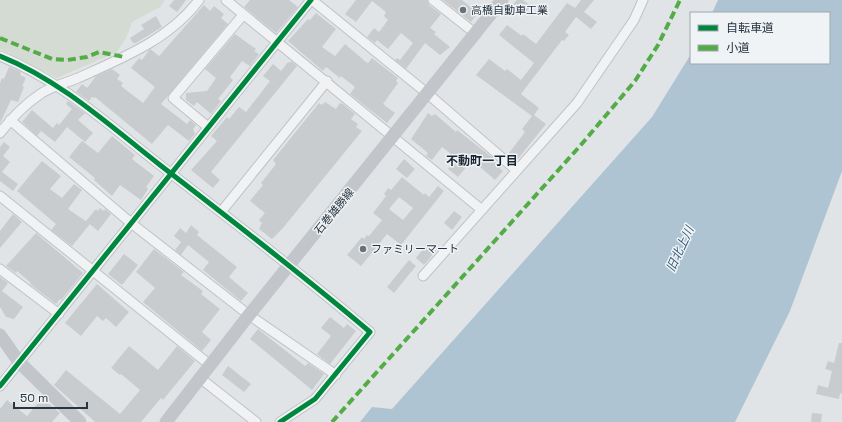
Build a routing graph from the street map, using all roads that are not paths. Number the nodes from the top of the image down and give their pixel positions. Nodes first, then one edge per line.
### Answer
1 (199, 0) edge
2 (226, 0) edge
3 (311, 0) edge
4 (433, 0) edge
5 (502, 0) edge
6 (643, 0) edge
7 (243, 15) junction
8 (476, 34) junction
9 (276, 42) junction
10 (0, 56) edge
11 (327, 81) junction
12 (58, 86) junction
13 (428, 94) junction
14 (10, 120) junction
15 (208, 127) junction
16 (0, 133) edge
17 (394, 136) junction
18 (516, 170) junction
19 (171, 174) junction
20 (0, 196) edge
21 (482, 210) junction
22 (221, 212) junction
23 (131, 223) junction
24 (290, 266) junction
25 (0, 269) edge
26 (94, 270) junction
27 (423, 276) dead end
28 (59, 314) junction
29 (250, 315) junction
30 (0, 335) edge
31 (19, 362) junction
32 (210, 365) junction
33 (336, 375) junction
34 (200, 378) junction
35 (0, 386) edge
36 (80, 422) edge
37 (166, 422) edge
38 (256, 422) edge
39 (280, 422) edge

1 - 12 street
2 - 7 street
3 - 9 street
3 - 13 street
4 - 8 street
5 - 8 main road, 石巻雄勝線
6 - 18 street
7 - 9 street
7 - 15 street
8 - 13 main road, 石巻雄勝線
9 - 11 street
9 - 15 street
10 - 12 street
11 - 17 street
11 - 22 street
12 - 14 street
12 - 19 street
13 - 17 main road, 石巻雄勝線
13 - 18 street
14 - 16 street
14 - 23 street
15 - 19 street
17 - 21 street
17 - 24 main road, 石巻雄勝線
18 - 21 street
19 - 22 street
19 - 23 street
20 - 26 street
21 - 27 street
22 - 24 street
23 - 26 street
23 - 29 street
24 - 29 main road, 石巻雄勝線
24 - 33 street
25 - 28 street
26 - 28 street
26 - 32 street
28 - 31 street
29 - 32 main road, 石巻雄勝線
29 - 33 street
30 - 31 main road
31 - 35 street
31 - 36 main road
32 - 34 main road, 石巻雄勝線
33 - 39 street
34 - 37 main road, 石巻雄勝線
34 - 38 street

